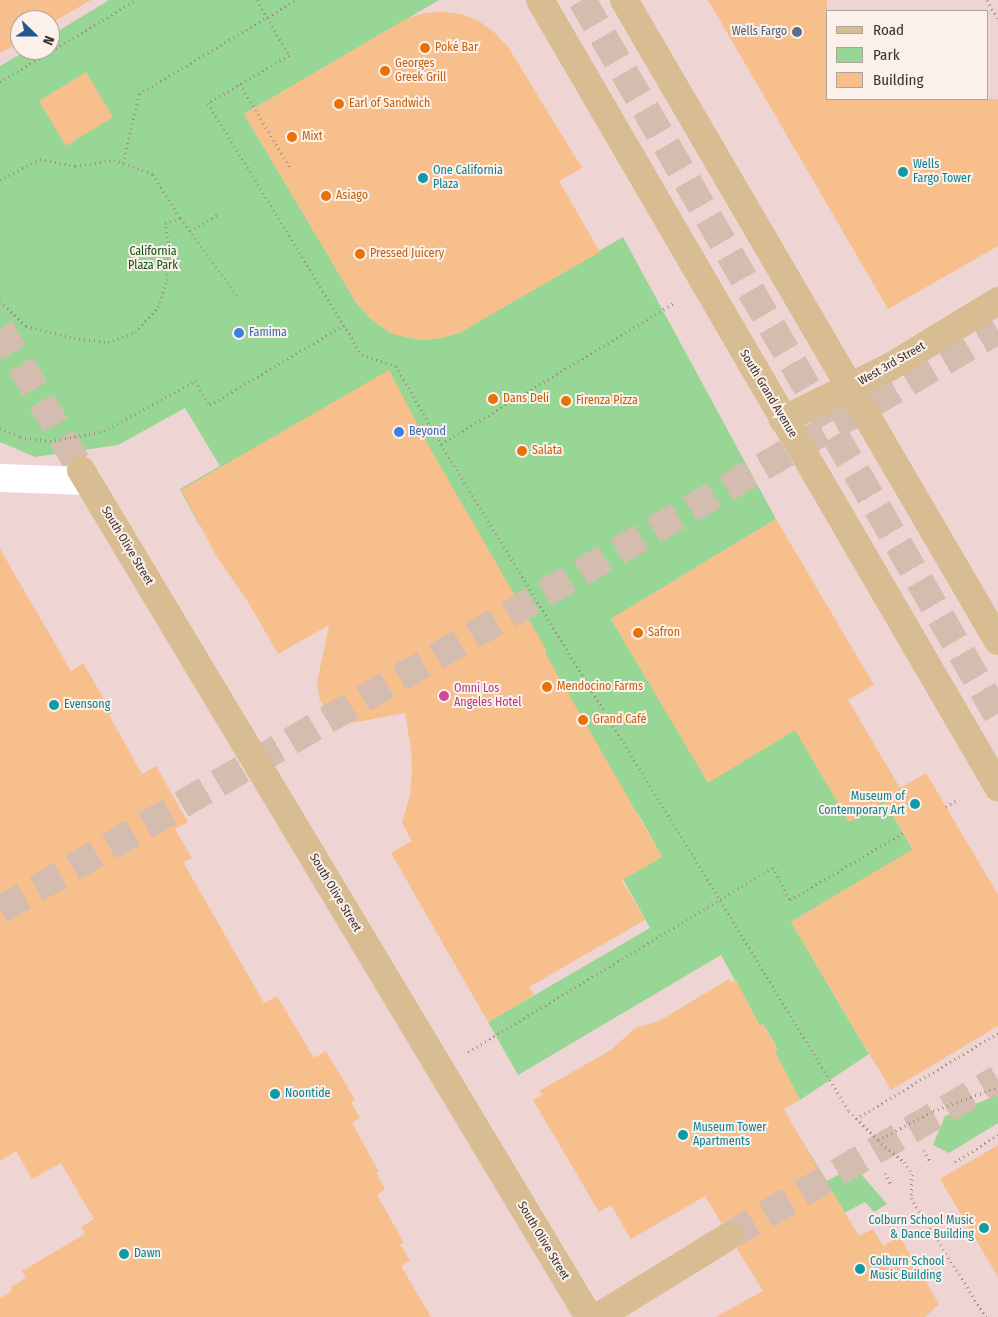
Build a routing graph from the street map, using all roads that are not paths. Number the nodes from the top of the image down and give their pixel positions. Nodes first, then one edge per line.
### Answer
1 (540, 0) edge
2 (624, 0) edge
3 (998, 301) edge
4 (851, 388) junction
5 (783, 420) junction
6 (85, 475) joint
7 (0, 478) edge
8 (998, 641) edge
9 (998, 787) edge
10 (729, 1236) tunnel mouth
11 (589, 1317) edge
12 (598, 1317) edge

1 - 5 main road, South Grand Avenue
2 - 4 main road
3 - 4 main road, West 3rd Street
4 - 5 main road, West 3rd Street
4 - 8 main road
5 - 9 main road, South Grand Avenue
6 - 7 lane
6 - 11 main road, South Olive Street
10 - 12 main road

